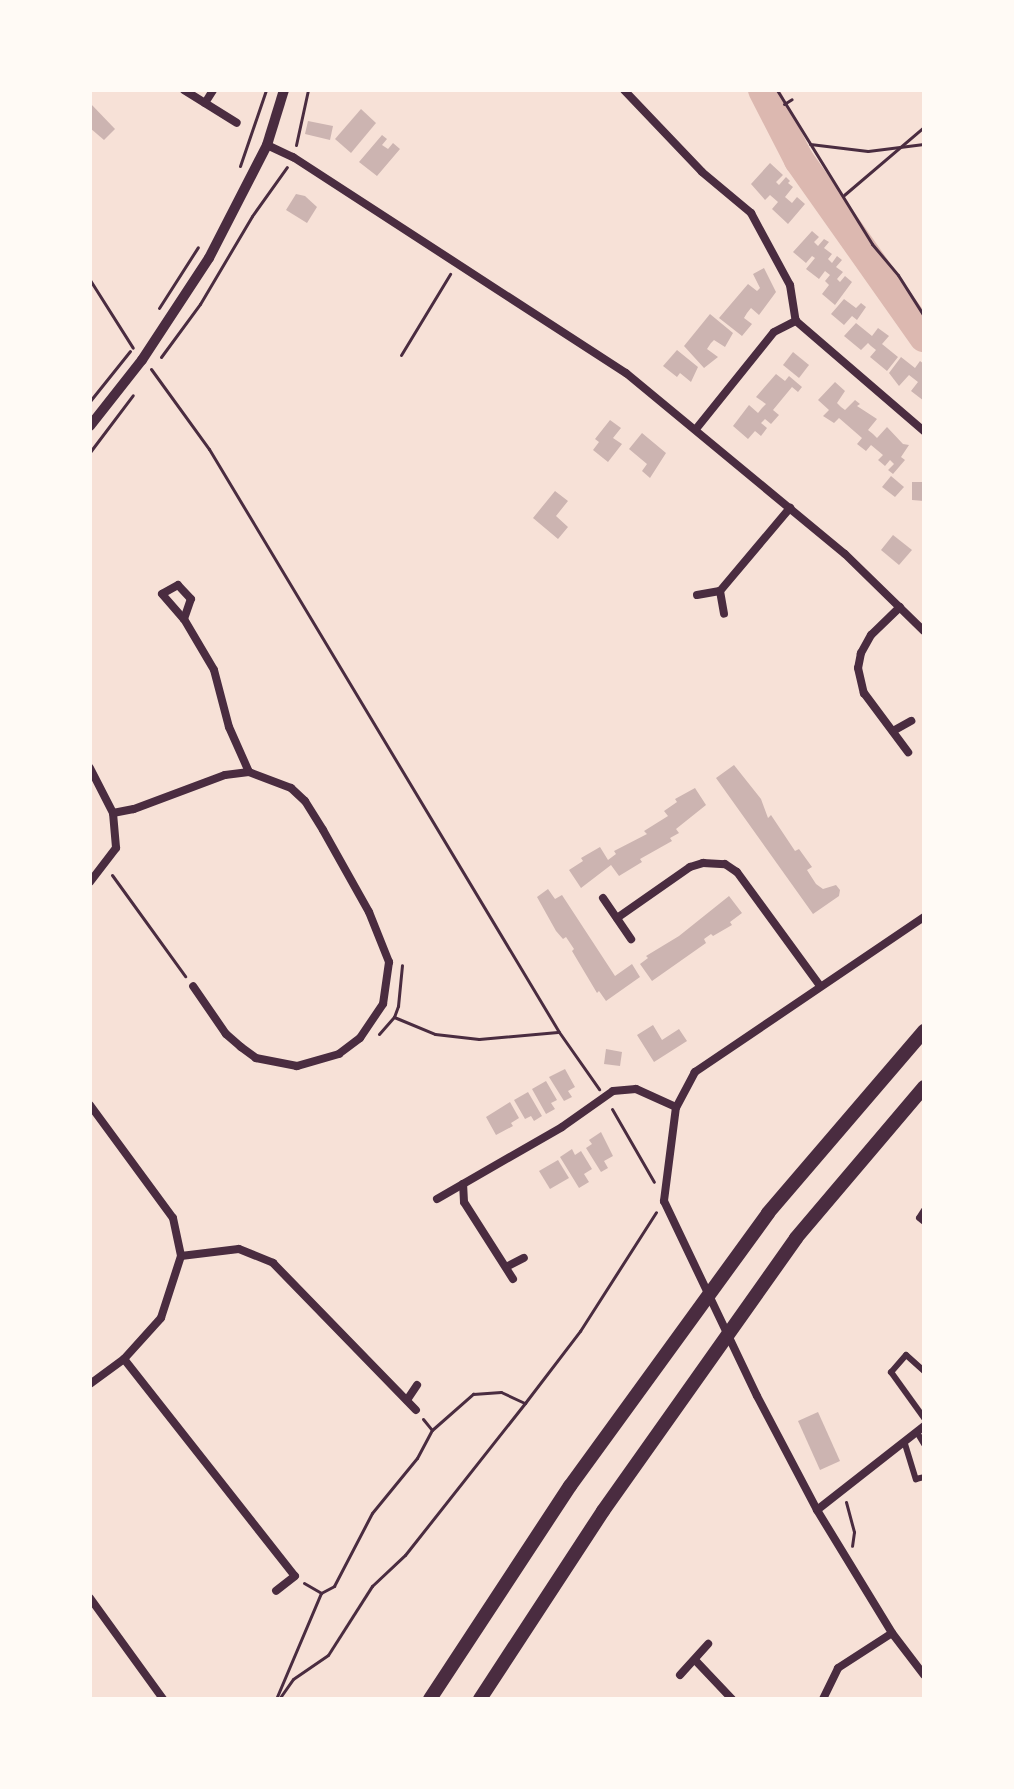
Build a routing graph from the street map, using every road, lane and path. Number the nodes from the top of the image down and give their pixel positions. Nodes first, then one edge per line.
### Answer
1 (184, 90) edge
2 (213, 90) edge
3 (266, 90) edge
4 (284, 90) edge
5 (308, 90) edge
6 (624, 90) edge
7 (777, 90) edge
8 (792, 99) dead end
9 (205, 103) junction
10 (784, 104) junction
11 (237, 123) dead end
12 (924, 127) edge
13 (810, 144) junction
14 (924, 144) edge
15 (267, 145) junction
16 (904, 145) junction
17 (293, 157) junction
18 (240, 167) dead end
19 (844, 195) junction
20 (199, 245) dead end
21 (456, 264) junction
22 (90, 280) edge
23 (157, 310) dead end
24 (924, 316) edge
25 (796, 321) junction
26 (138, 339) dead end
27 (133, 348) junction
28 (401, 355) dead end
29 (142, 360) junction
30 (90, 401) edge
31 (90, 426) edge
32 (696, 429) junction
33 (924, 431) edge
34 (790, 508) junction
35 (720, 591) junction
36 (697, 595) dead end
37 (900, 607) junction
38 (724, 614) dead end
39 (184, 619) dead end
40 (924, 631) edge
41 (911, 721) dead end
42 (893, 731) junction
43 (908, 752) dead end
44 (90, 768) edge
45 (249, 772) junction
46 (113, 813) junction
47 (105, 865) junction
48 (90, 882) edge
49 (603, 898) dead end
50 (924, 917) edge
51 (617, 918) junction
52 (631, 939) dead end
53 (193, 986) joint
54 (820, 986) junction
55 (394, 1017) dead end
56 (924, 1031) edge
57 (559, 1032) junction
58 (924, 1087) edge
59 (604, 1096) junction
60 (90, 1105) edge
61 (676, 1107) junction
62 (463, 1184) junction
63 (437, 1199) dead end
64 (664, 1201) junction
65 (924, 1210) edge
66 (924, 1222) edge
67 (181, 1256) junction
68 (524, 1258) dead end
69 (506, 1267) junction
70 (513, 1279) dead end
71 (124, 1359) junction
72 (924, 1371) edge
73 (90, 1384) edge
74 (417, 1385) dead end
75 (407, 1400) junction
76 (525, 1403) junction
77 (416, 1410) dead end
78 (924, 1418) edge
79 (921, 1430) edge
80 (905, 1444) junction
81 (924, 1444) edge
82 (924, 1477) edge
83 (844, 1493) junction
84 (817, 1510) junction
85 (850, 1565) junction
86 (295, 1576) junction
87 (276, 1591) dead end
88 (321, 1593) junction
89 (90, 1598) edge
90 (892, 1633) junction
91 (708, 1644) dead end
92 (695, 1660) junction
93 (680, 1675) dead end
94 (924, 1675) edge
95 (163, 1699) edge
96 (278, 1699) edge
97 (430, 1699) edge
98 (480, 1699) edge
99 (732, 1699) edge
100 (823, 1699) edge

1 - 9 street
2 - 9 street
3 - 18 path
4 - 15 street
5 - 17 path
6 - 25 street
7 - 10 path
8 - 10 path
9 - 11 street
10 - 13 path
12 - 16 path
13 - 16 path
13 - 19 path
14 - 16 path
15 - 17 street
15 - 29 street
16 - 19 path
17 - 21 street
19 - 24 path
20 - 23 path
21 - 28 path
21 - 32 street
22 - 27 path
25 - 32 street
25 - 33 street
26 - 27 path
27 - 30 path
29 - 31 street
29 - 57 path
32 - 34 street
34 - 35 street
34 - 37 street
35 - 36 street
35 - 38 street
37 - 40 street
37 - 42 street
39 - 45 street
41 - 42 street
42 - 43 street
44 - 46 street
45 - 46 street
45 - 53 street
46 - 47 street
47 - 48 street
47 - 53 path
49 - 51 street
50 - 54 street
51 - 52 street
51 - 54 street
54 - 61 street
55 - 57 path
56 - 97 highway
57 - 59 path
58 - 98 highway
59 - 61 street
59 - 62 street
59 - 64 path
60 - 67 street
61 - 64 street
62 - 63 street
62 - 69 street
64 - 76 path
64 - 84 street
65 - 66 street
67 - 71 street
67 - 75 street
68 - 69 street
69 - 70 street
71 - 73 street
71 - 86 street
72 - 78 street
74 - 75 street
75 - 77 street
76 - 88 path
76 - 96 path
79 - 80 street
79 - 81 street
80 - 82 street
80 - 83 street
83 - 84 street
83 - 85 path
84 - 85 street
85 - 90 street
86 - 87 street
86 - 88 path
88 - 96 path
89 - 95 street
90 - 94 street
90 - 100 street
91 - 92 street
92 - 93 street
92 - 99 street

